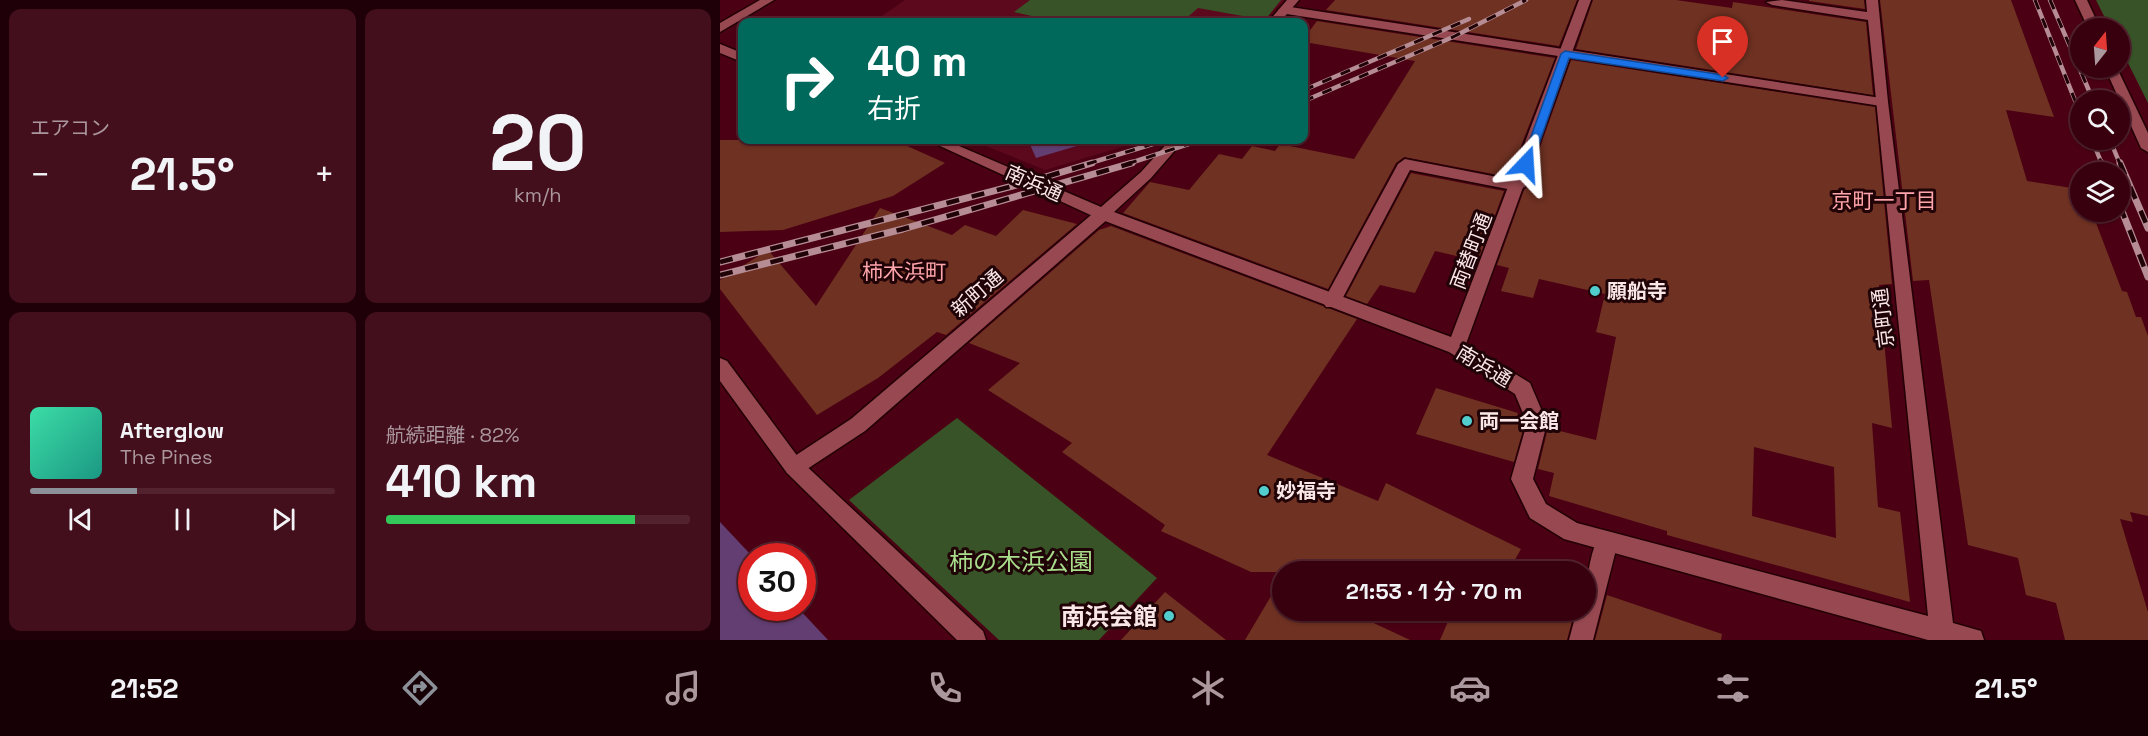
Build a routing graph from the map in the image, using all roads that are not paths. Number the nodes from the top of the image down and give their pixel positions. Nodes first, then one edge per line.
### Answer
1 (768, 0) edge
2 (1585, 0) edge
3 (2081, 0) edge
4 (1772, 2) dead end
5 (1289, 5) edge
6 (1873, 8) edge
7 (1278, 18) edge
8 (2089, 18) edge
9 (720, 28) edge
10 (720, 48) edge
11 (1565, 54) junction
12 (738, 56) edge
13 (2116, 78) edge
14 (1881, 102) junction
15 (943, 144) edge
16 (1173, 144) edge
17 (2148, 148) edge
18 (1518, 186) junction
19 (1103, 214) junction
20 (1332, 302) junction
21 (1456, 347) junction
22 (720, 366) edge
23 (794, 467) junction
24 (1607, 542) junction
25 (1942, 631) junction
26 (974, 640) edge
27 (1581, 640) edge
28 (1972, 640) edge

1 - 9 street
2 - 11 street, 両替町通
3 - 8 street
4 - 6 street
5 - 7 street
5 - 11 street
6 - 14 street, 京町通
10 - 12 street
11 - 14 street
11 - 18 street, 両替町通
13 - 17 street
14 - 25 street, 京町通
15 - 19 street, 南浜通
16 - 19 street, 新町通
18 - 20 street
18 - 21 street, 両替町通
19 - 20 street, 南浜通
19 - 23 street, 新町通
20 - 21 street, 南浜通
21 - 24 street, 南浜通
22 - 23 street
23 - 26 street
24 - 25 street, 南浜通
24 - 27 street
25 - 28 street, 南浜通

